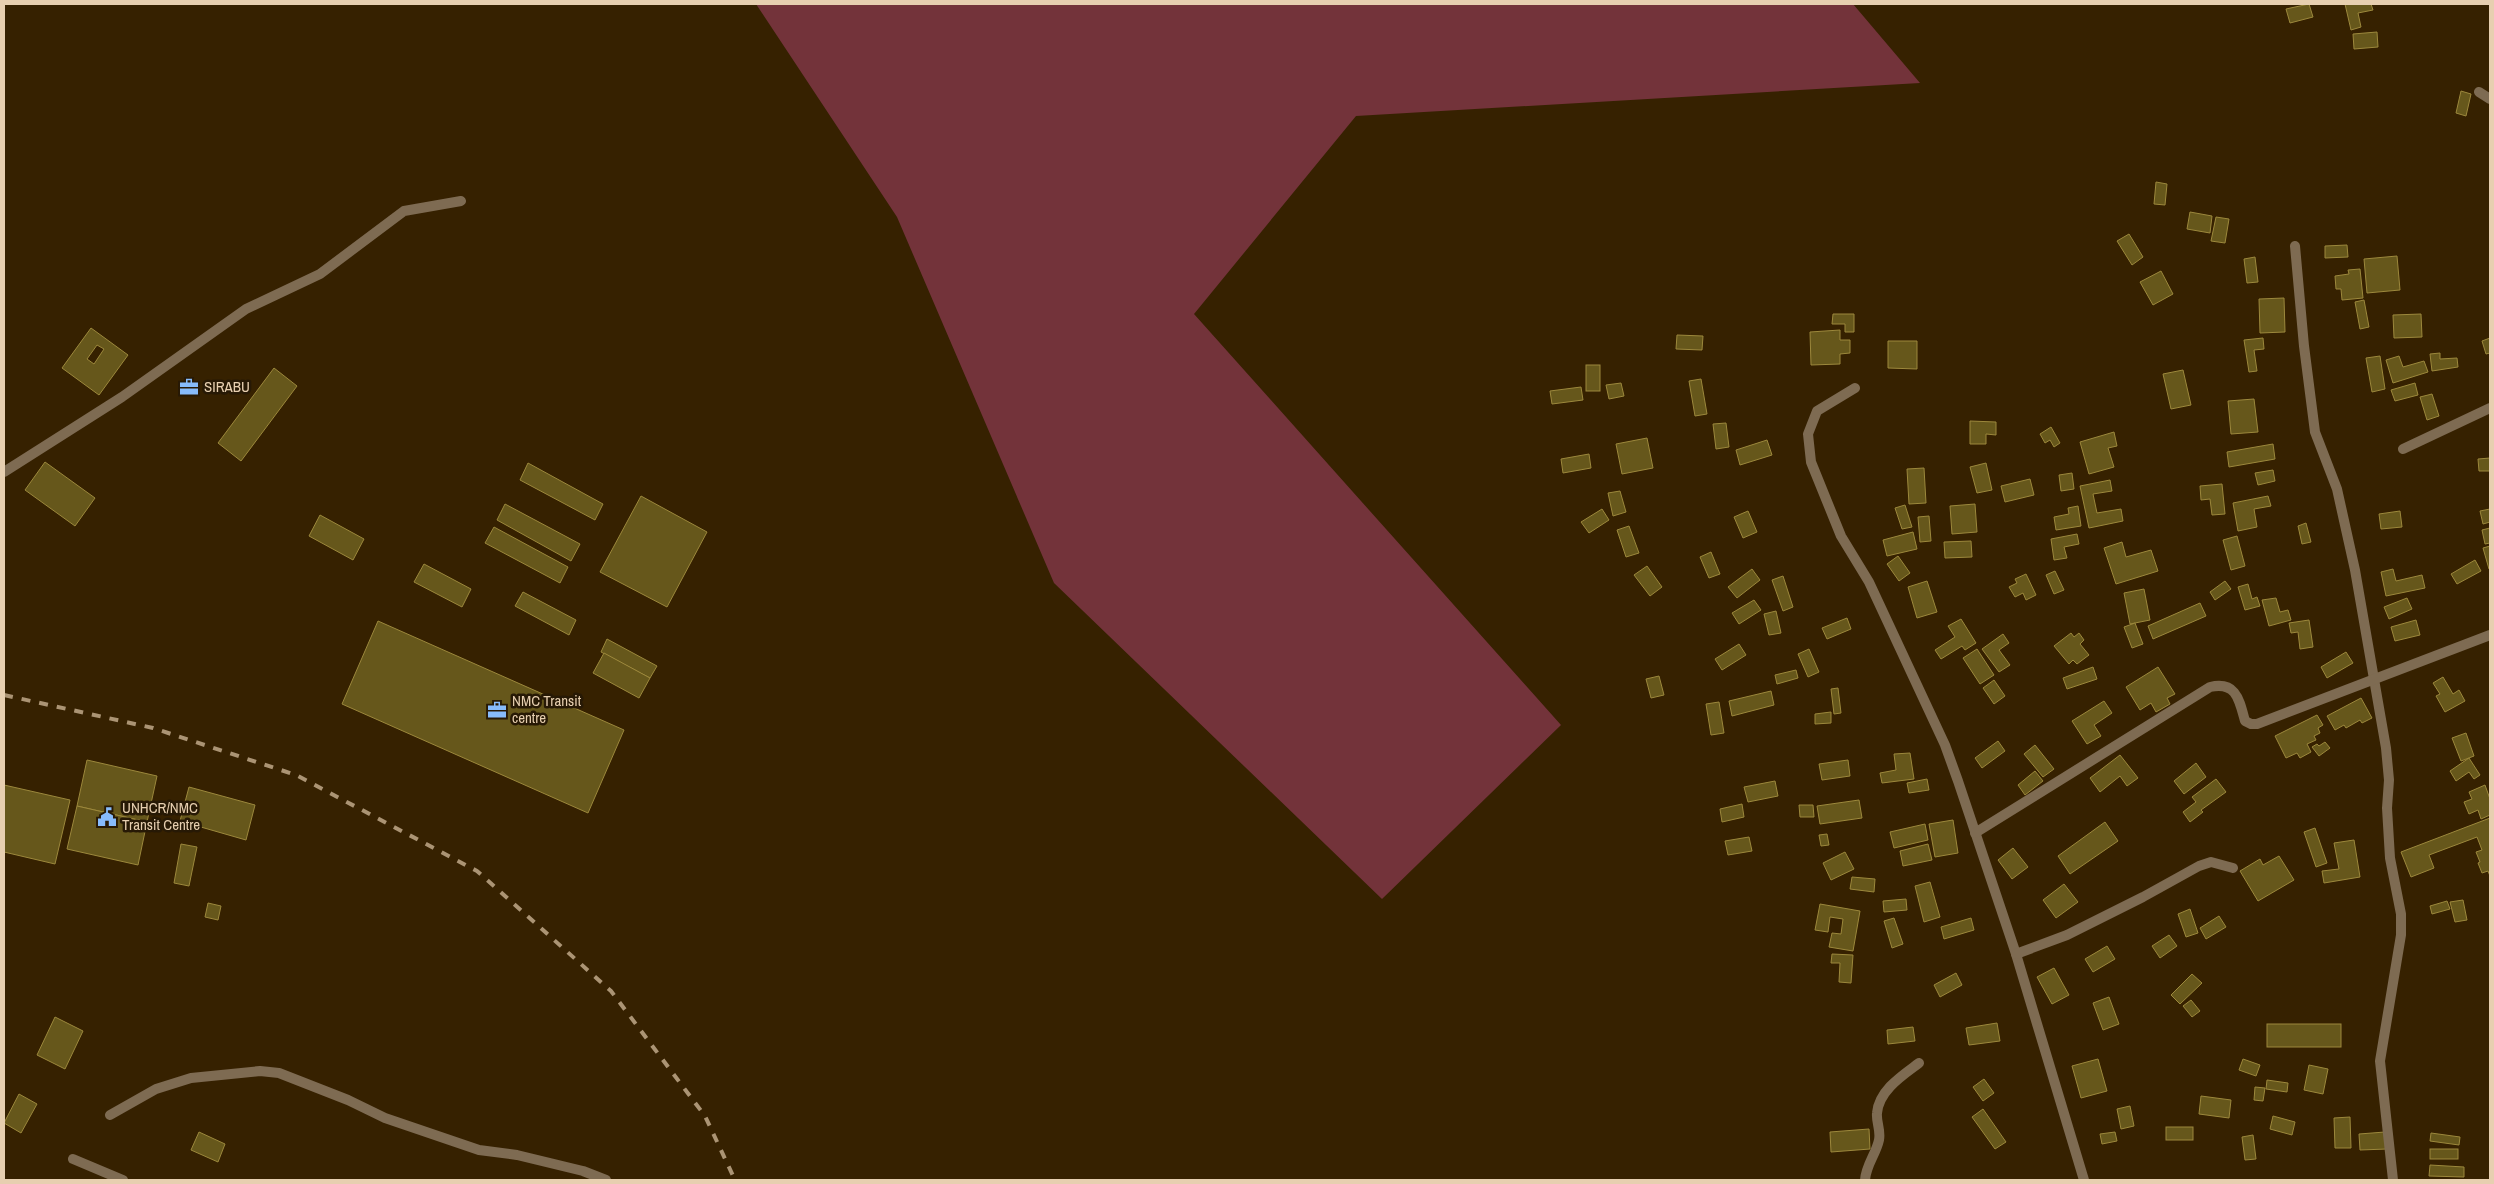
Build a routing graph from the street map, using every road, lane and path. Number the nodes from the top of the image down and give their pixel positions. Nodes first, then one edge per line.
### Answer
1 (2479, 92) dead end
2 (2490, 99) edge
3 (461, 201) dead end
4 (2295, 246) dead end
5 (1855, 388) dead end
6 (2490, 408) edge
7 (2403, 449) dead end
8 (4, 472) edge
9 (2490, 635) edge
10 (2374, 678) junction
11 (1975, 833) junction
12 (2233, 868) dead end
13 (2016, 954) junction
14 (1919, 1063) dead end
15 (110, 1115) dead end
16 (73, 1159) dead end
17 (124, 1180) edge
18 (606, 1180) edge
19 (1865, 1180) edge
20 (2084, 1180) edge
21 (2393, 1180) edge

1 - 2 street
3 - 8 street
4 - 10 street
5 - 11 street
6 - 7 street
9 - 10 street
10 - 11 street
10 - 21 street
11 - 13 street
12 - 13 street
13 - 20 street
14 - 19 street
15 - 18 street
16 - 17 street

